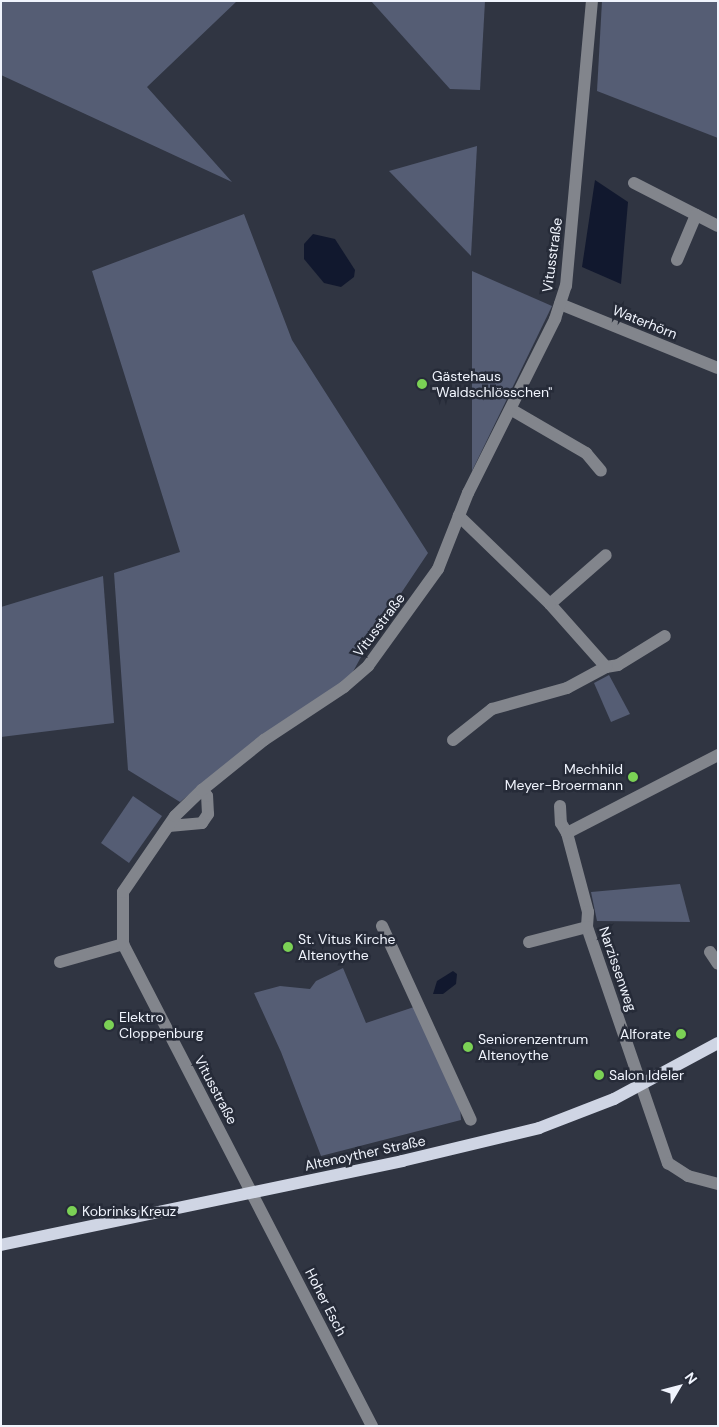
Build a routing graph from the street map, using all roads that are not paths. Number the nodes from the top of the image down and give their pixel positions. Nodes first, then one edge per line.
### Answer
1 (592, 1) edge
2 (634, 183) dead end
3 (696, 215) junction
4 (718, 226) edge
5 (677, 260) dead end
6 (560, 304) junction
7 (718, 368) edge
8 (512, 410) junction
9 (601, 471) dead end
10 (459, 516) junction
11 (606, 555) dead end
12 (550, 604) junction
13 (665, 636) dead end
14 (606, 667) junction
15 (452, 740) dead end
16 (717, 757) edge
17 (202, 790) junction
18 (560, 806) dead end
19 (169, 826) junction
20 (567, 833) junction
21 (382, 926) dead end
22 (587, 927) junction
23 (529, 942) dead end
24 (123, 944) junction
25 (710, 952) dead end
26 (60, 962) dead end
27 (718, 964) edge
28 (718, 1043) edge
29 (642, 1084) junction
30 (471, 1120) dead end
31 (718, 1184) edge
32 (253, 1192) junction
33 (1, 1245) edge
34 (372, 1426) edge

1 - 6 street, Vitusstraße
2 - 3 street
3 - 4 street
3 - 5 street
6 - 7 street, Waterhörn
6 - 8 street, Vitusstraße
8 - 9 street
8 - 10 street, Vitusstraße
10 - 12 street
10 - 17 street, Vitusstraße
11 - 12 street
12 - 14 street
13 - 14 street
14 - 15 street
16 - 20 street
17 - 19 street, Vitusstraße
17 - 19 street
18 - 20 street, Narzissenweg
19 - 24 street, Vitusstraße
20 - 22 street, Narzissenweg
21 - 30 street
22 - 23 street
22 - 29 street, Narzissenweg
24 - 26 street
24 - 32 street, Vitusstraße
25 - 27 street
28 - 29 main road, Altenoyther Straße
29 - 31 street, Narzissenweg
29 - 32 main road, Altenoyther Straße
32 - 33 main road, Altenoyther Straße
32 - 34 street, Hoher Esch

